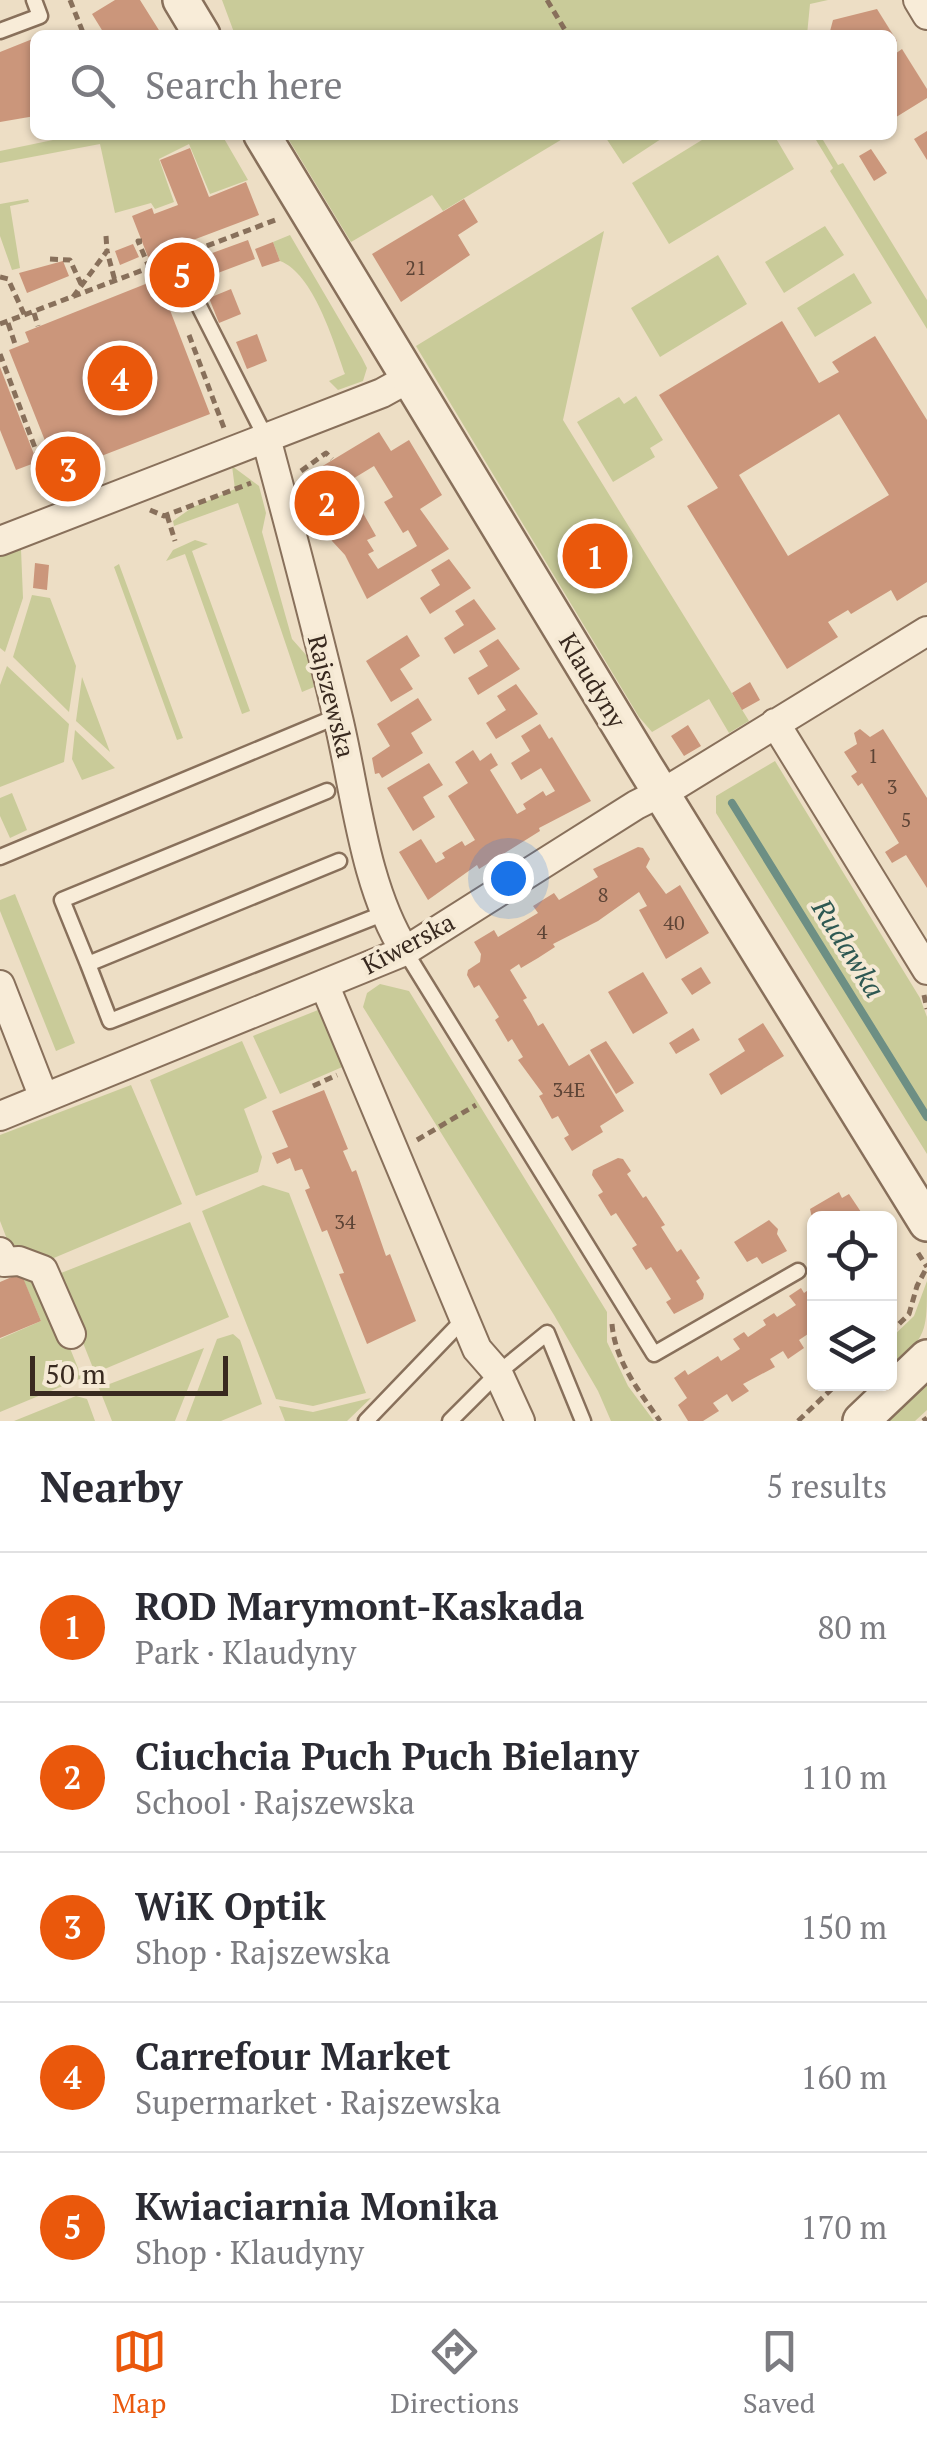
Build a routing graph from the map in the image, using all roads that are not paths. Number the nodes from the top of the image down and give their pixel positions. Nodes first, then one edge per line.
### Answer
1 (34, 0) edge
2 (181, 0) edge
3 (918, 0) edge
4 (927, 15) edge
5 (199, 30) edge
6 (0, 31) edge
7 (265, 140) edge
8 (197, 302) dead end
9 (411, 377) junction
10 (266, 438) junction
11 (0, 541) edge
12 (927, 631) edge
13 (338, 716) junction
14 (775, 722) junction
15 (327, 791) dead end
16 (662, 792) junction
17 (0, 857) edge
18 (339, 861) dead end
19 (385, 913) junction
20 (405, 951) junction
21 (88, 964) junction
22 (927, 970) edge
23 (324, 984) junction
24 (0, 985) edge
25 (44, 1098) junction
26 (8, 1112) edge
27 (927, 1224) edge
28 (0, 1252) edge
29 (798, 1270) dead end
30 (465, 1319) junction
31 (71, 1334) dead end
32 (927, 1358) edge
33 (498, 1373) junction
34 (452, 1420) edge
35 (366, 1421) edge
36 (520, 1421) edge
37 (583, 1421) edge
38 (860, 1421) edge

1 - 6 lane
2 - 5 street
3 - 4 street
7 - 9 street, Klaudyny
8 - 10 lane
9 - 10 street
9 - 16 street, Klaudyny
10 - 11 street
10 - 13 street, Rajszewska
12 - 14 street, Kiwerska
13 - 17 lane
13 - 19 street, Rajszewska
14 - 16 street, Kiwerska
14 - 22 street
15 - 21 lane
16 - 20 street, Kiwerska
16 - 27 street, Klaudyny
18 - 21 lane
19 - 20 street, Rajszewska
19 - 21 lane
20 - 23 street, Kiwerska
20 - 29 lane
23 - 25 street, Kiwerska
23 - 30 street
24 - 25 street
25 - 26 street, Kiwerska
28 - 31 street
30 - 33 street
30 - 35 lane
32 - 38 street
33 - 34 lane
33 - 36 street
33 - 37 lane

